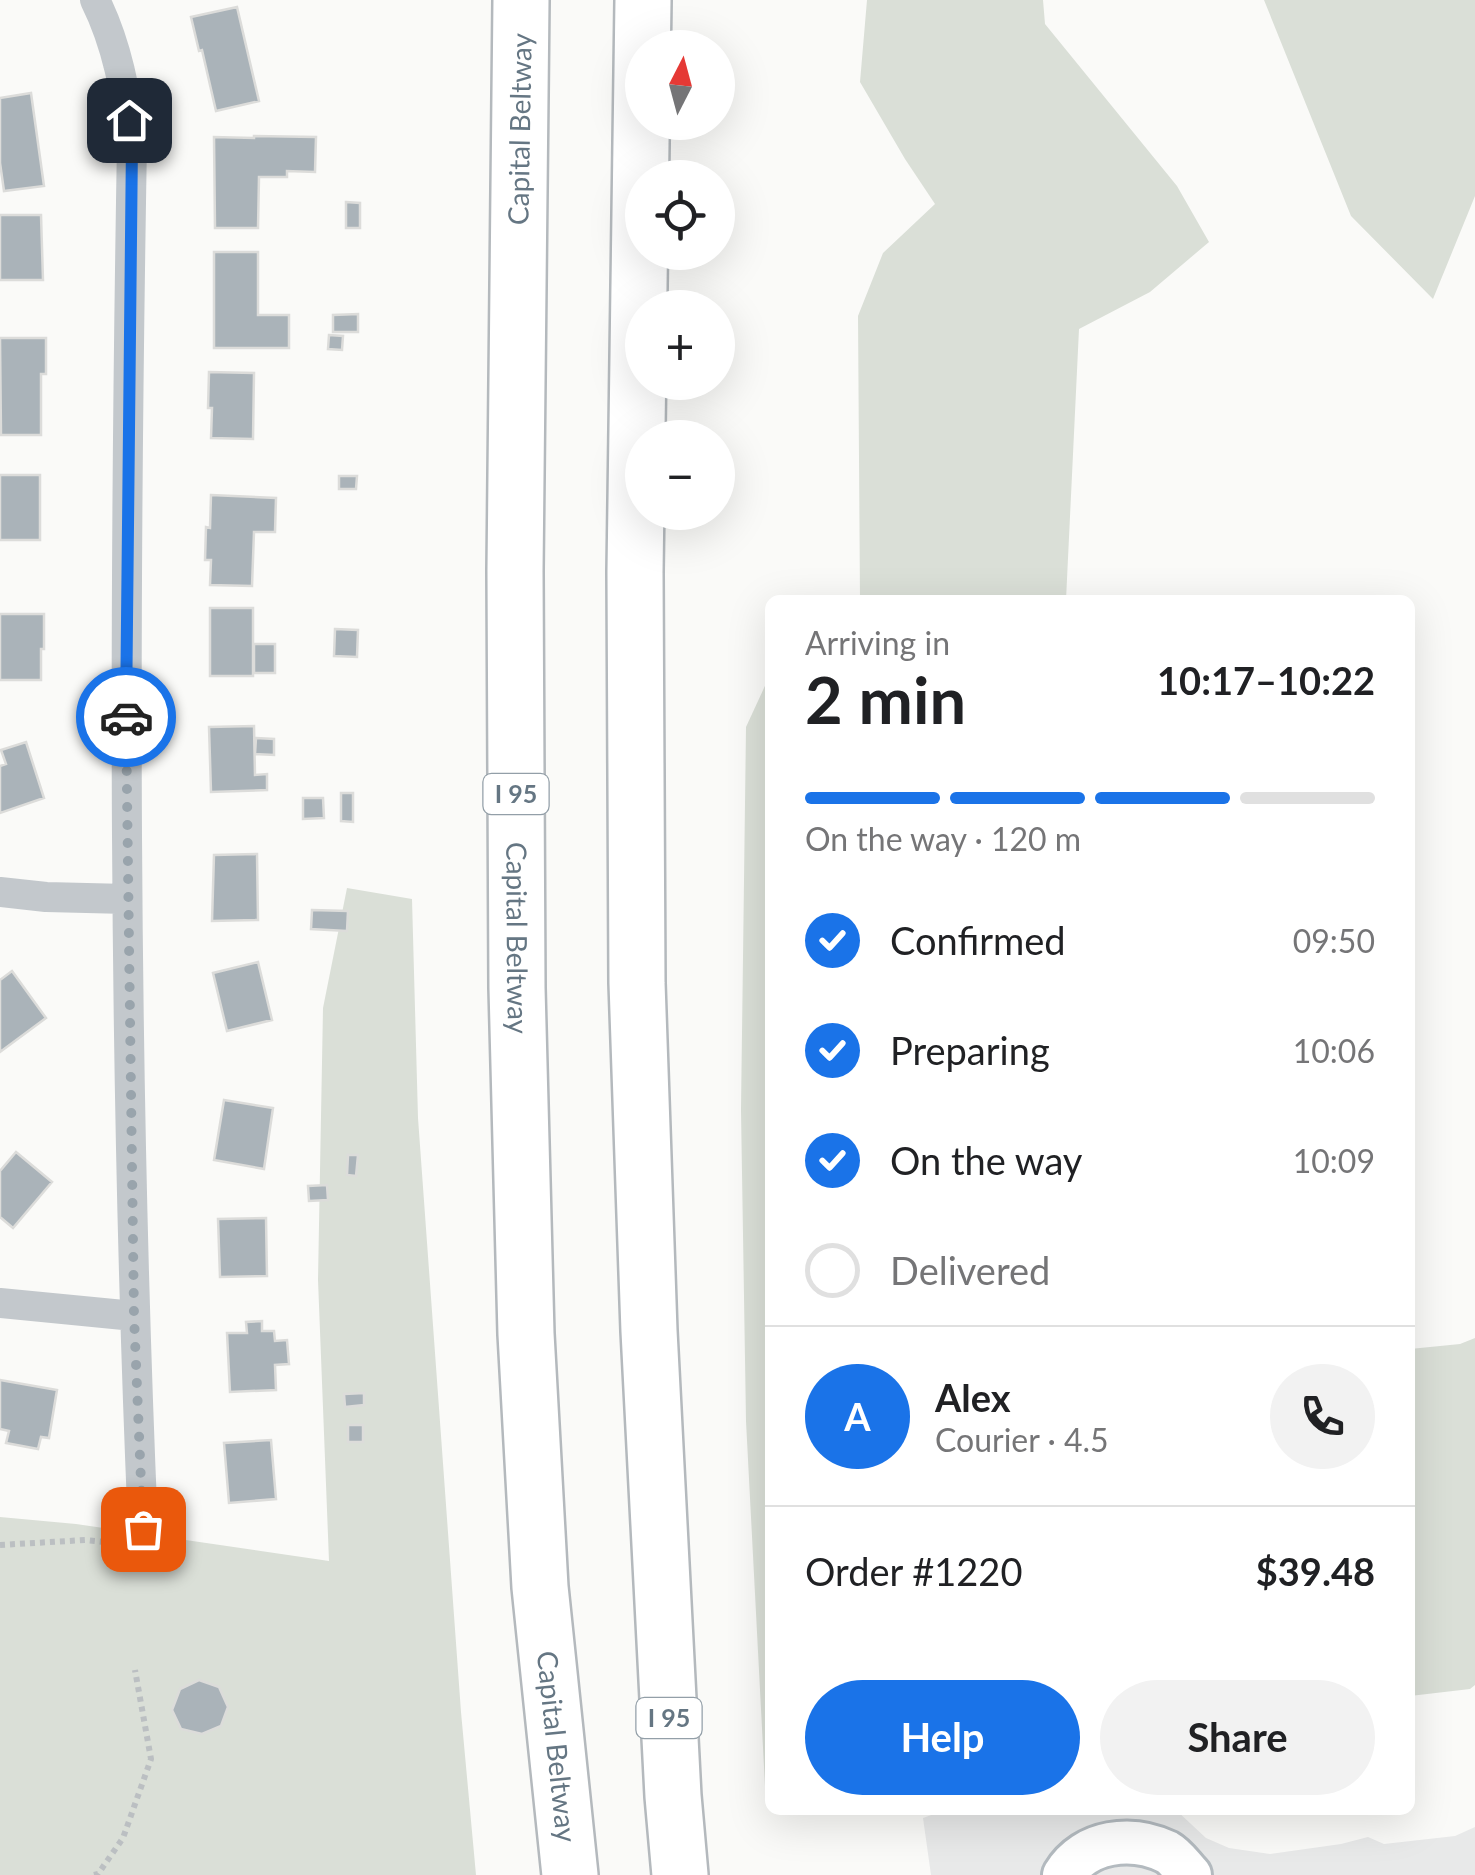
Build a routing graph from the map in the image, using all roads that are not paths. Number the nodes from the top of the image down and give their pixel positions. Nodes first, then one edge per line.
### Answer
1 (95, 0) edge
2 (521, 0) edge
3 (643, 0) edge
4 (0, 892) edge
5 (127, 899) junction
6 (0, 1302) edge
7 (134, 1316) junction
8 (130, 1536) road end
9 (540, 1587) junction
10 (542, 1875) edge
11 (570, 1875) edge
12 (680, 1875) edge
13 (1064, 1875) edge
14 (1190, 1875) edge

1 - 5 street
2 - 9 highway, Capital Beltway / I 95
3 - 12 highway, I 95
4 - 5 street
5 - 7 street
6 - 7 street
7 - 8 street
9 - 10 highway
9 - 11 highway, Capital Beltway / I 95
13 - 14 street

